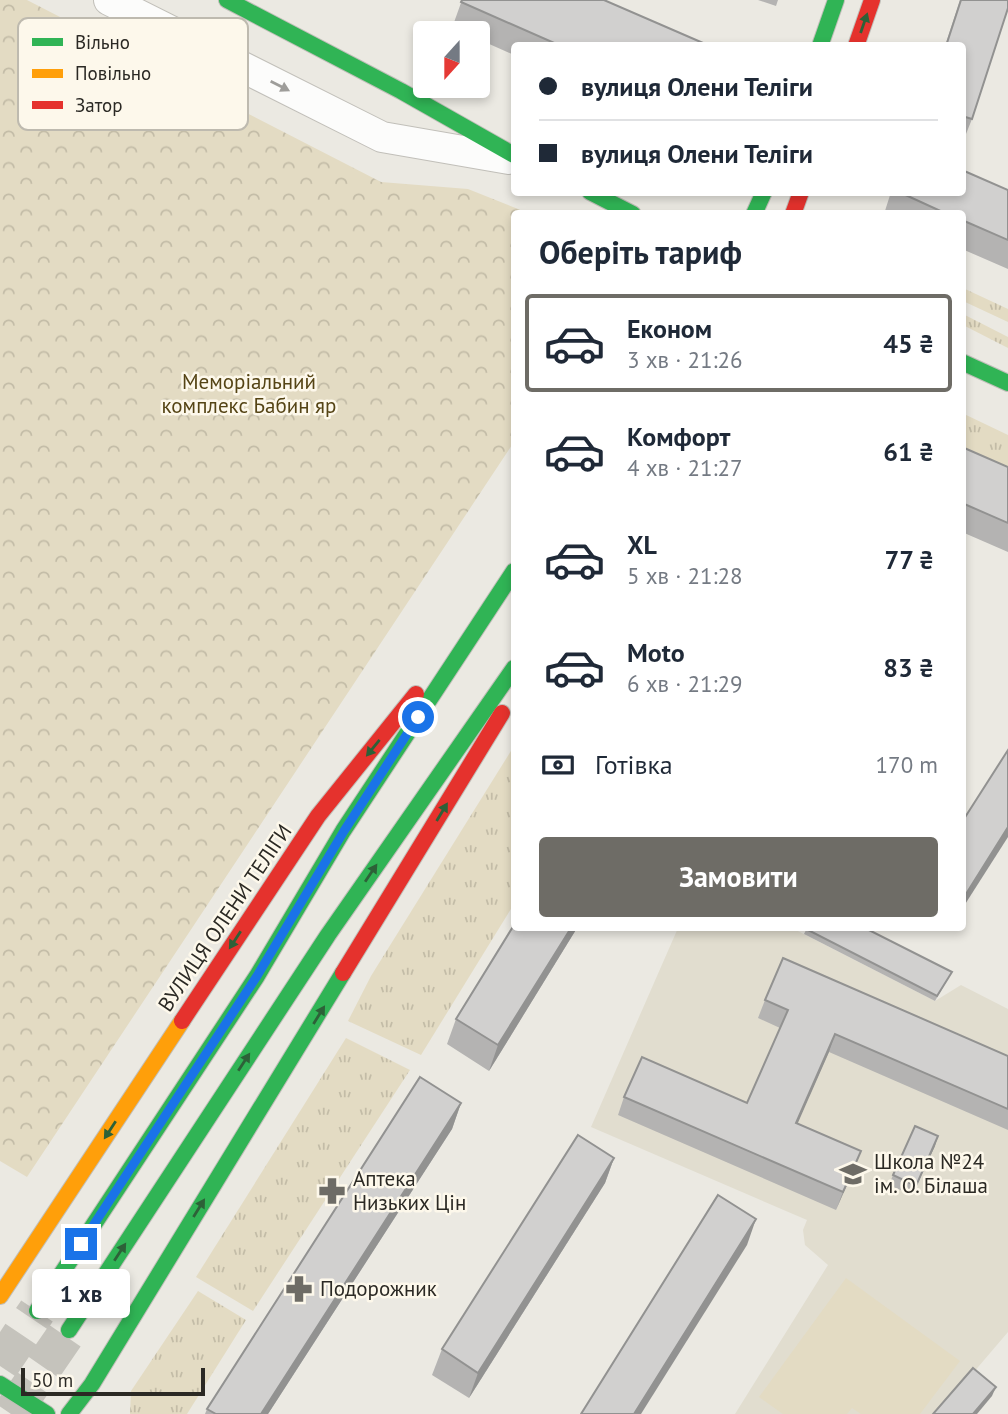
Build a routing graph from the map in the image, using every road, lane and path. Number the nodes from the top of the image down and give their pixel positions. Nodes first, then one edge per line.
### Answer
1 (109, 0) edge
2 (227, 0) edge
3 (836, 0) edge
4 (872, 0) edge
5 (145, 18) edge
6 (821, 42) edge
7 (857, 42) edge
8 (248, 70) edge
9 (511, 156) edge
10 (511, 158) edge
11 (598, 196) edge
12 (625, 210) edge
13 (966, 364) edge
14 (1008, 383) edge
15 (511, 576) edge
16 (511, 672) edge
17 (511, 694) edge
18 (0, 1296) edge
19 (37, 1311) tunnel mouth
20 (69, 1330) tunnel mouth
21 (0, 1384) edge
22 (47, 1414) edge
23 (69, 1414) edge

1 -> 5 street
2 - 9 main road
3 - 6 main road
7 -> 4 main road
8 -> 10 street
11 - 12 main road
13 - 14 main road
15 -> 18 main road, ВУЛИЦЯ ОЛЕНИ ТЕЛІГИ
15 - 19 main road, ВУЛИЦЯ ОЛЕНИ ТЕЛІГИ
20 -> 16 main road
23 -> 17 main road
21 - 22 main road

